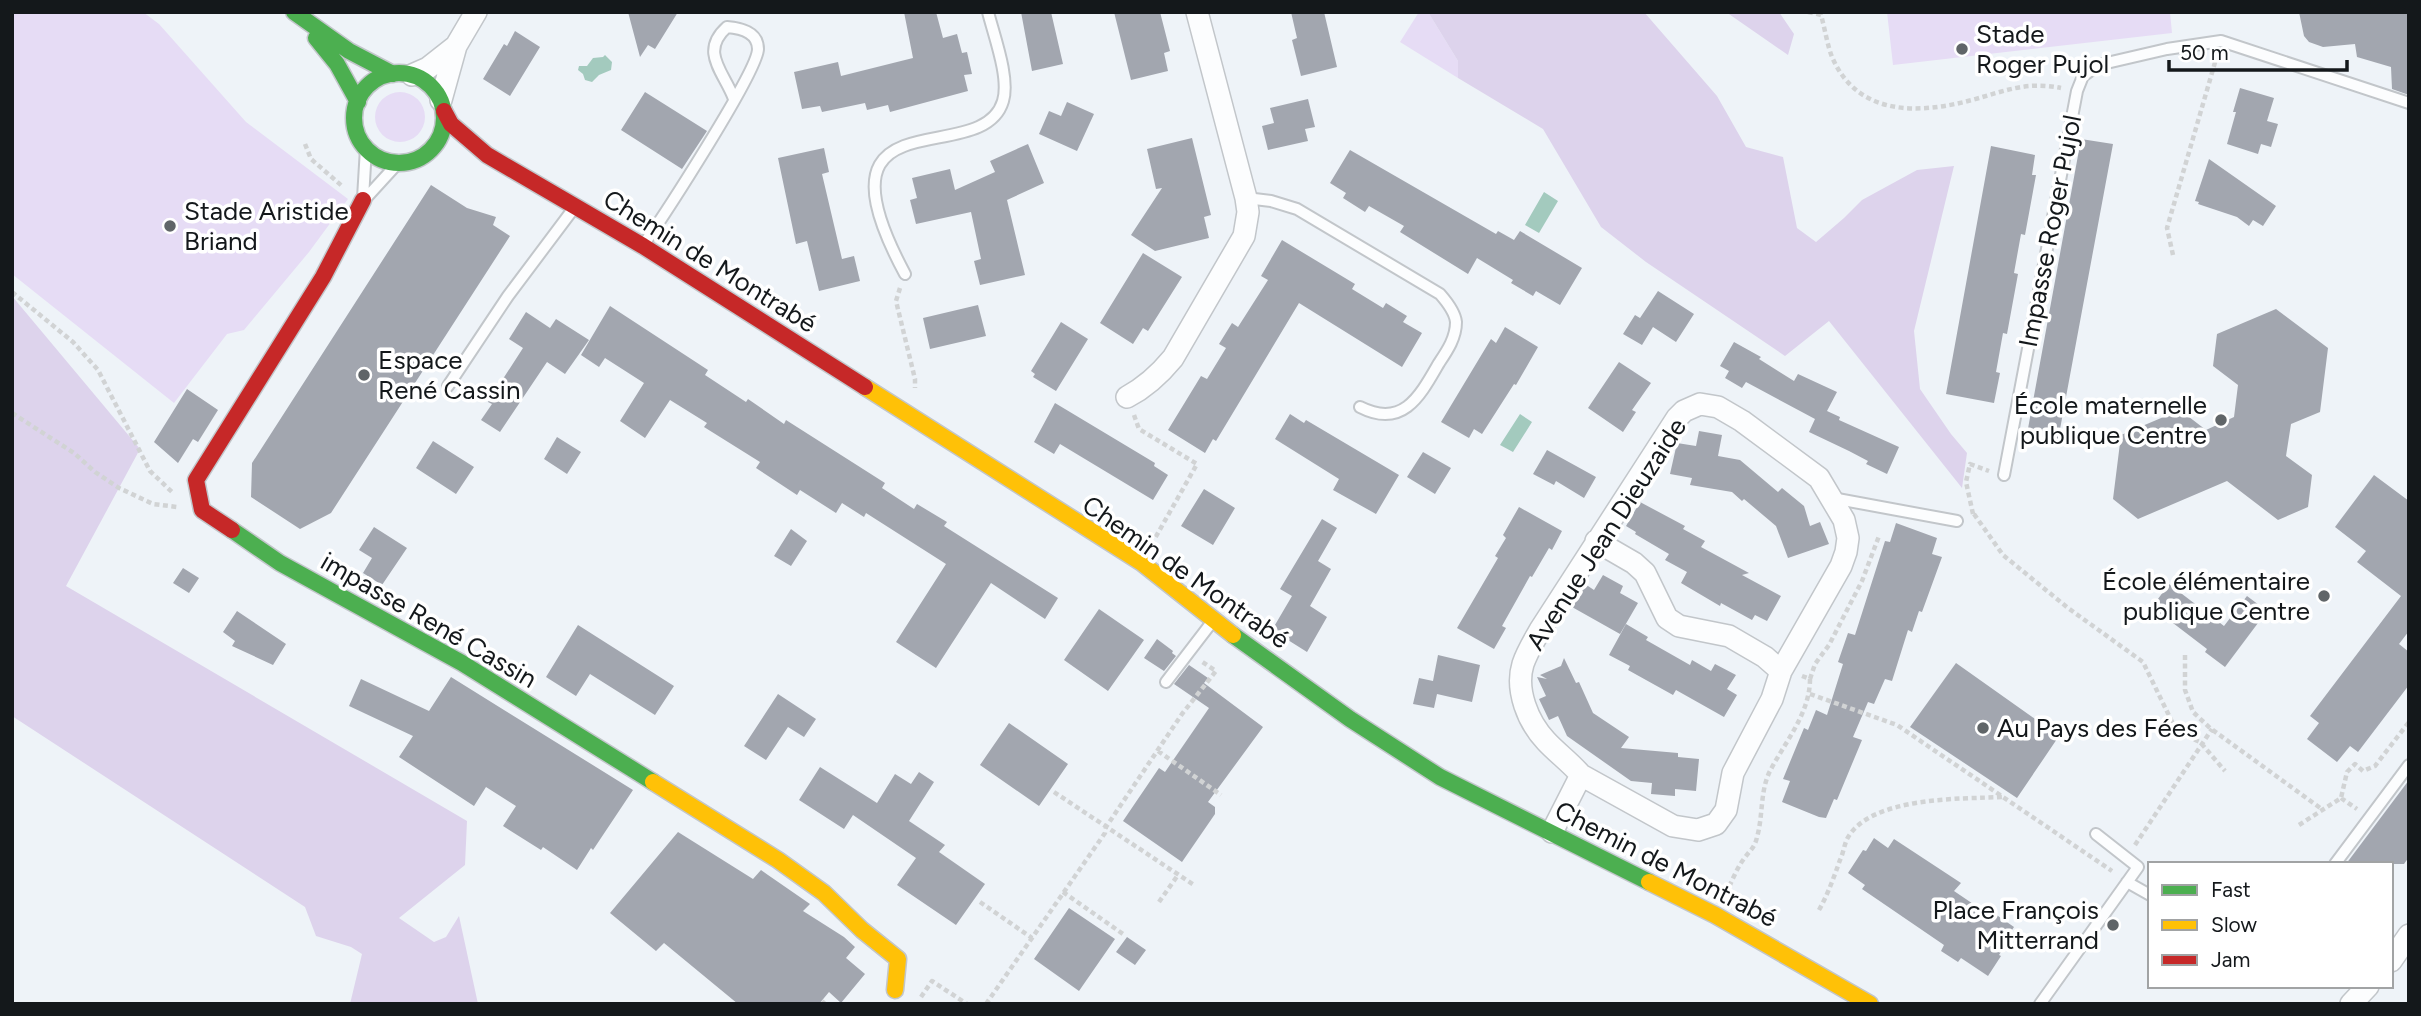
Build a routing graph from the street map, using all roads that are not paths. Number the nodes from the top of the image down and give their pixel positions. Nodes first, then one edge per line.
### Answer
1 (476, 12) edge
2 (988, 12) edge
3 (1197, 12) edge
4 (295, 13) edge
5 (456, 46) junction
6 (402, 75) junction
7 (734, 99) junction
8 (358, 102) junction
9 (2409, 103) edge
10 (442, 106) junction
11 (366, 148) junction
12 (425, 155) junction
13 (487, 155) junction
14 (398, 163) junction
15 (1246, 198) junction
16 (363, 200) junction
17 (575, 206) junction
18 (643, 246) junction
19 (905, 274) road end
20 (449, 386) dead end
21 (1127, 397) road end
22 (1360, 407) dead end
23 (2004, 475) road end
24 (1832, 498) junction
25 (1957, 521) road end
26 (1596, 541) junction
27 (1214, 620) junction
28 (1781, 671) junction
29 (1166, 682) dead end
30 (2409, 765) edge
31 (1581, 775) junction
32 (1552, 832) junction
33 (2096, 834) dead end
34 (2336, 862) edge
35 (2127, 882) junction
36 (2148, 894) edge
37 (2409, 935) edge
38 (2393, 958) edge
39 (895, 990) dead end
40 (1870, 1004) edge
41 (2040, 1004) edge

1 - 5 street
2 - 19 lane
3 - 15 street
4 - 6 street
4 - 8 street
5 - 6 street
5 - 10 street
6 - 8 street
6 - 10 street
7 - 7 lane
7 - 18 lane
8 - 11 street
9 - 23 lane, Impasse Roger Pujol
10 - 12 street
10 - 13 street, Chemin de Montrabé
11 - 14 street
11 - 16 lane
12 - 13 street, Chemin de Montrabé
12 - 14 street
13 - 17 street, Chemin de Montrabé
14 - 16 lane
15 - 21 street
15 - 22 lane
16 - 39 street, impasse René Cassin
17 - 18 street, Chemin de Montrabé
17 - 20 lane
18 - 27 street, Chemin de Montrabé
24 - 25 lane
24 - 26 street, Avenue Jean Dieuzaide
24 - 28 street, Avenue Jean Dieuzaide
26 - 28 street
26 - 31 street, Avenue Jean Dieuzaide
27 - 29 lane
27 - 32 street, Chemin de Montrabé
28 - 31 street, Avenue Jean Dieuzaide
30 - 34 lane
31 - 32 street
32 - 40 street, Chemin de Montrabé
33 - 35 lane
35 - 36 lane
35 - 41 lane
37 - 38 street

